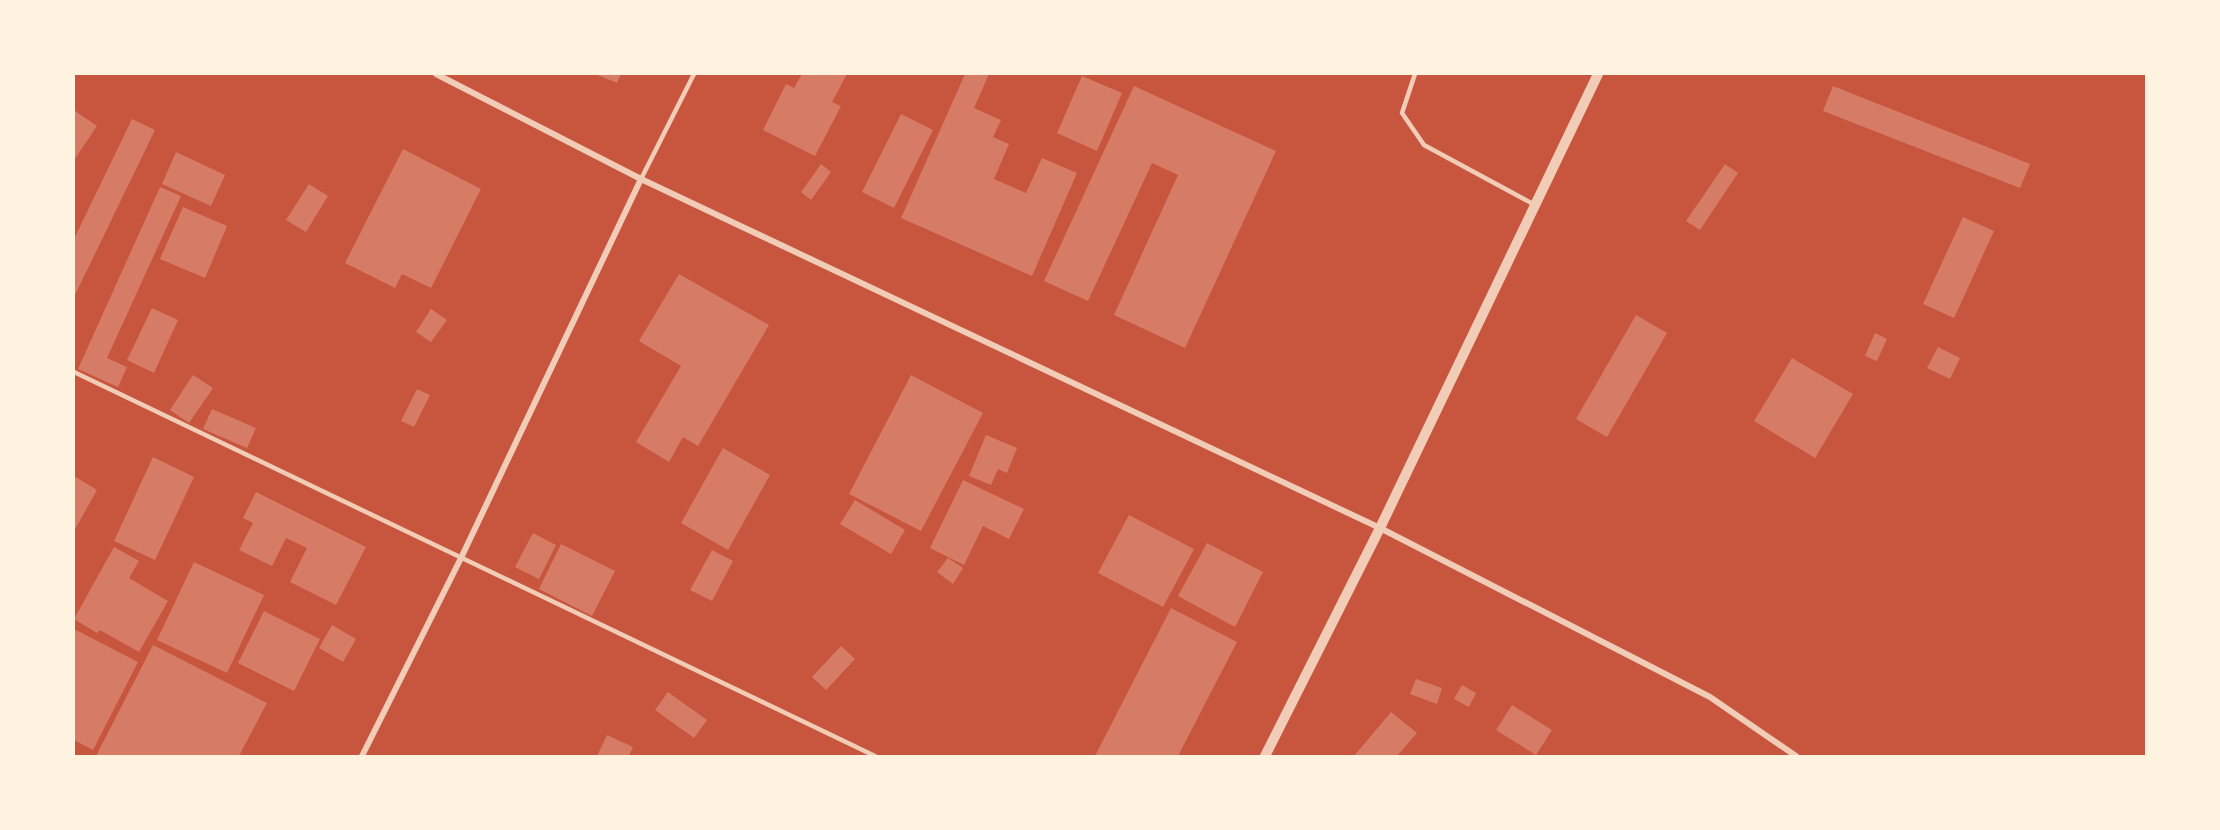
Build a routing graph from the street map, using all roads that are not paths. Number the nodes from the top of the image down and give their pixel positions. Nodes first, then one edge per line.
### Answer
1 (436, 74) edge
2 (694, 74) edge
3 (1415, 74) edge
4 (1598, 74) edge
5 (641, 179) junction
6 (1535, 205) junction
7 (74, 372) edge
8 (1380, 528) junction
9 (461, 558) junction
10 (362, 756) edge
11 (876, 756) edge
12 (1265, 756) edge
13 (1796, 756) edge

1 - 5 street
2 - 5 lane
3 - 6 lane
4 - 6 street
5 - 8 street
5 - 9 street
6 - 8 street
7 - 9 lane
8 - 12 street
8 - 13 street
9 - 10 street
9 - 11 lane

